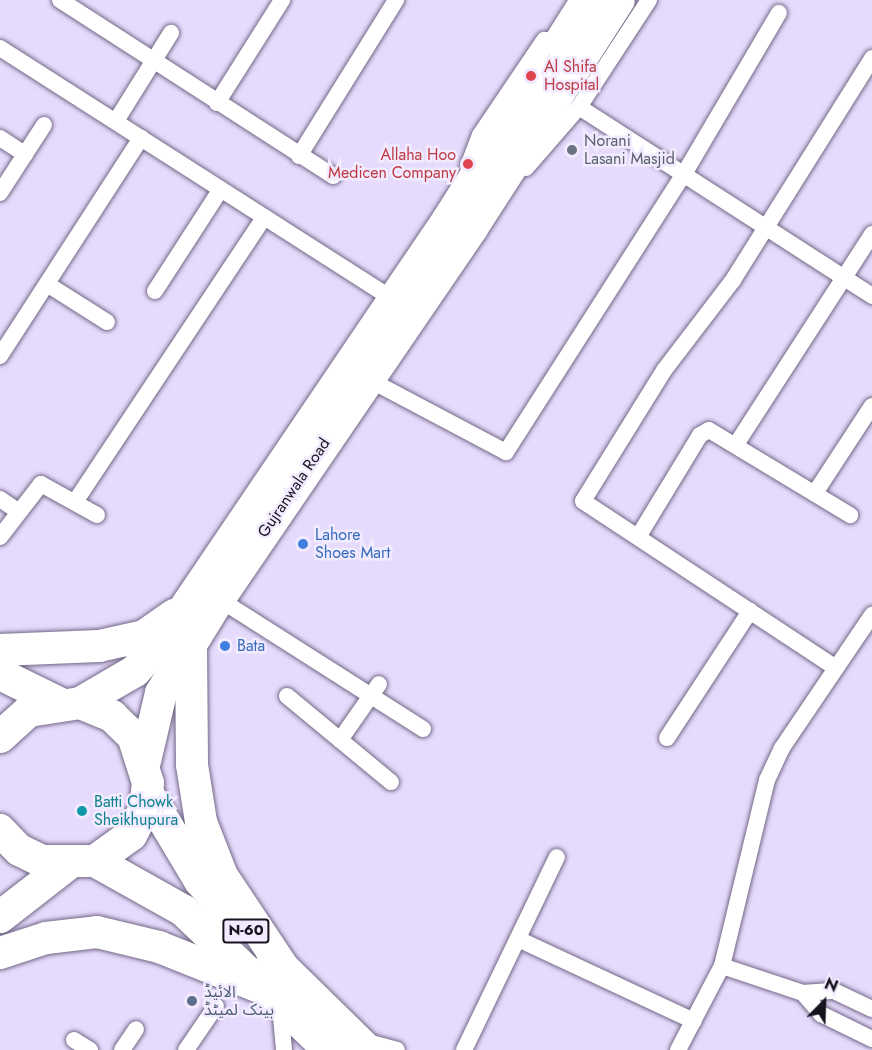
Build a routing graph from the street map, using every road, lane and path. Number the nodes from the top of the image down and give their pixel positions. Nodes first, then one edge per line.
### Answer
1 (60, 0) edge
2 (282, 0) edge
3 (396, 0) edge
4 (570, 0) edge
5 (587, 0) edge
6 (619, 0) edge
7 (649, 0) edge
8 (779, 13) dead end
9 (171, 33) dead end
10 (0, 48) edge
11 (872, 58) edge
12 (154, 61) junction
13 (217, 103) junction
14 (579, 107) junction
15 (116, 122) junction
16 (44, 125) dead end
17 (0, 138) edge
18 (141, 138) junction
19 (25, 154) junction
20 (299, 156) junction
21 (684, 174) junction
22 (333, 176) dead end
23 (221, 189) junction
24 (0, 193) edge
25 (264, 217) junction
26 (461, 223) junction
27 (764, 227) junction
28 (872, 234) edge
29 (843, 277) junction
30 (47, 284) junction
31 (155, 291) dead end
32 (872, 296) edge
33 (392, 299) junction
34 (107, 322) dead end
35 (0, 356) edge
36 (368, 379) junction
37 (872, 406) edge
38 (737, 444) junction
39 (815, 493) junction
40 (0, 499) edge
41 (75, 502) junction
42 (18, 511) junction
43 (97, 515) dead end
44 (850, 515) dead end
45 (0, 537) edge
46 (638, 537) junction
47 (219, 599) junction
48 (179, 611) junction
49 (750, 611) junction
50 (872, 615) edge
51 (191, 647) junction
52 (0, 650) edge
53 (836, 668) junction
54 (0, 674) edge
55 (376, 688) junction
56 (287, 696) dead end
57 (70, 703) junction
58 (423, 729) dead end
59 (0, 737) edge
60 (667, 738) dead end
61 (340, 740) junction
62 (145, 761) junction
63 (391, 782) dead end
64 (148, 794) junction
65 (0, 830) edge
66 (557, 857) dead end
67 (81, 863) junction
68 (0, 917) edge
69 (518, 939) junction
70 (0, 953) edge
71 (722, 966) junction
72 (280, 989) junction
73 (803, 993) junction
74 (216, 1006) dead end
75 (872, 1009) edge
76 (694, 1021) junction
77 (136, 1029) dead end
78 (872, 1039) edge
79 (74, 1040) dead end
80 (351, 1046) edge
81 (90, 1050) edge
82 (122, 1050) edge
83 (186, 1050) edge
84 (284, 1050) edge
85 (397, 1050) edge
86 (464, 1050) edge
87 (678, 1050) edge

1 - 12 street
2 - 13 street
3 - 20 street
4 - 26 street, Gujranwala Road
5 - 26 highway, Gujranwala Road
6 - 26 highway, Gujranwala Road
7 - 14 street, Gujranwala Road
8 - 21 street
9 - 12 street
10 - 15 street
11 - 27 street
12 - 13 street
12 - 15 street
13 - 20 street
14 - 21 street
14 - 26 street, Gujranwala Road
15 - 18 street
16 - 19 street
17 - 19 street
18 - 23 street
18 - 30 street
19 - 24 street
20 - 22 street
21 - 27 street
21 - 36 street
23 - 25 street
23 - 31 street
25 - 33 street
25 - 41 street
26 - 33 highway, Gujranwala Road
26 - 36 highway, Gujranwala Road
27 - 29 street
27 - 46 street
28 - 29 street
29 - 32 street
29 - 38 street
30 - 34 street
30 - 35 street
33 - 48 highway, Gujranwala Road
36 - 47 highway, Gujranwala Road
37 - 39 street
38 - 39 street
38 - 46 street
39 - 44 street
40 - 42 street
41 - 42 street
41 - 43 street
42 - 45 street
46 - 49 street
47 - 51 highway, Gujranwala Road
47 - 55 street
48 - 52 highway
48 - 57 highway, Gujranwala Road
49 - 53 street
49 - 60 street
50 - 53 street
51 - 62 highway, Gujranwala Road
51 - 72 highway
53 - 71 street
54 - 57 highway
55 - 58 street
55 - 61 street
56 - 61 street
57 - 59 highway, Gujranwala Road
57 - 62 highway
61 - 63 street
62 - 64 highway
64 - 67 highway
64 - 72 highway, N-60
65 - 67 highway
66 - 69 street
67 - 68 highway
67 - 72 highway, N-60
69 - 76 street
69 - 86 street
70 - 72 highway
71 - 73 street
71 - 76 street
72 - 80 highway, N-60
72 - 84 street
73 - 75 street
73 - 78 street
74 - 83 street
76 - 87 street
77 - 82 street
79 - 81 street
80 - 85 street

